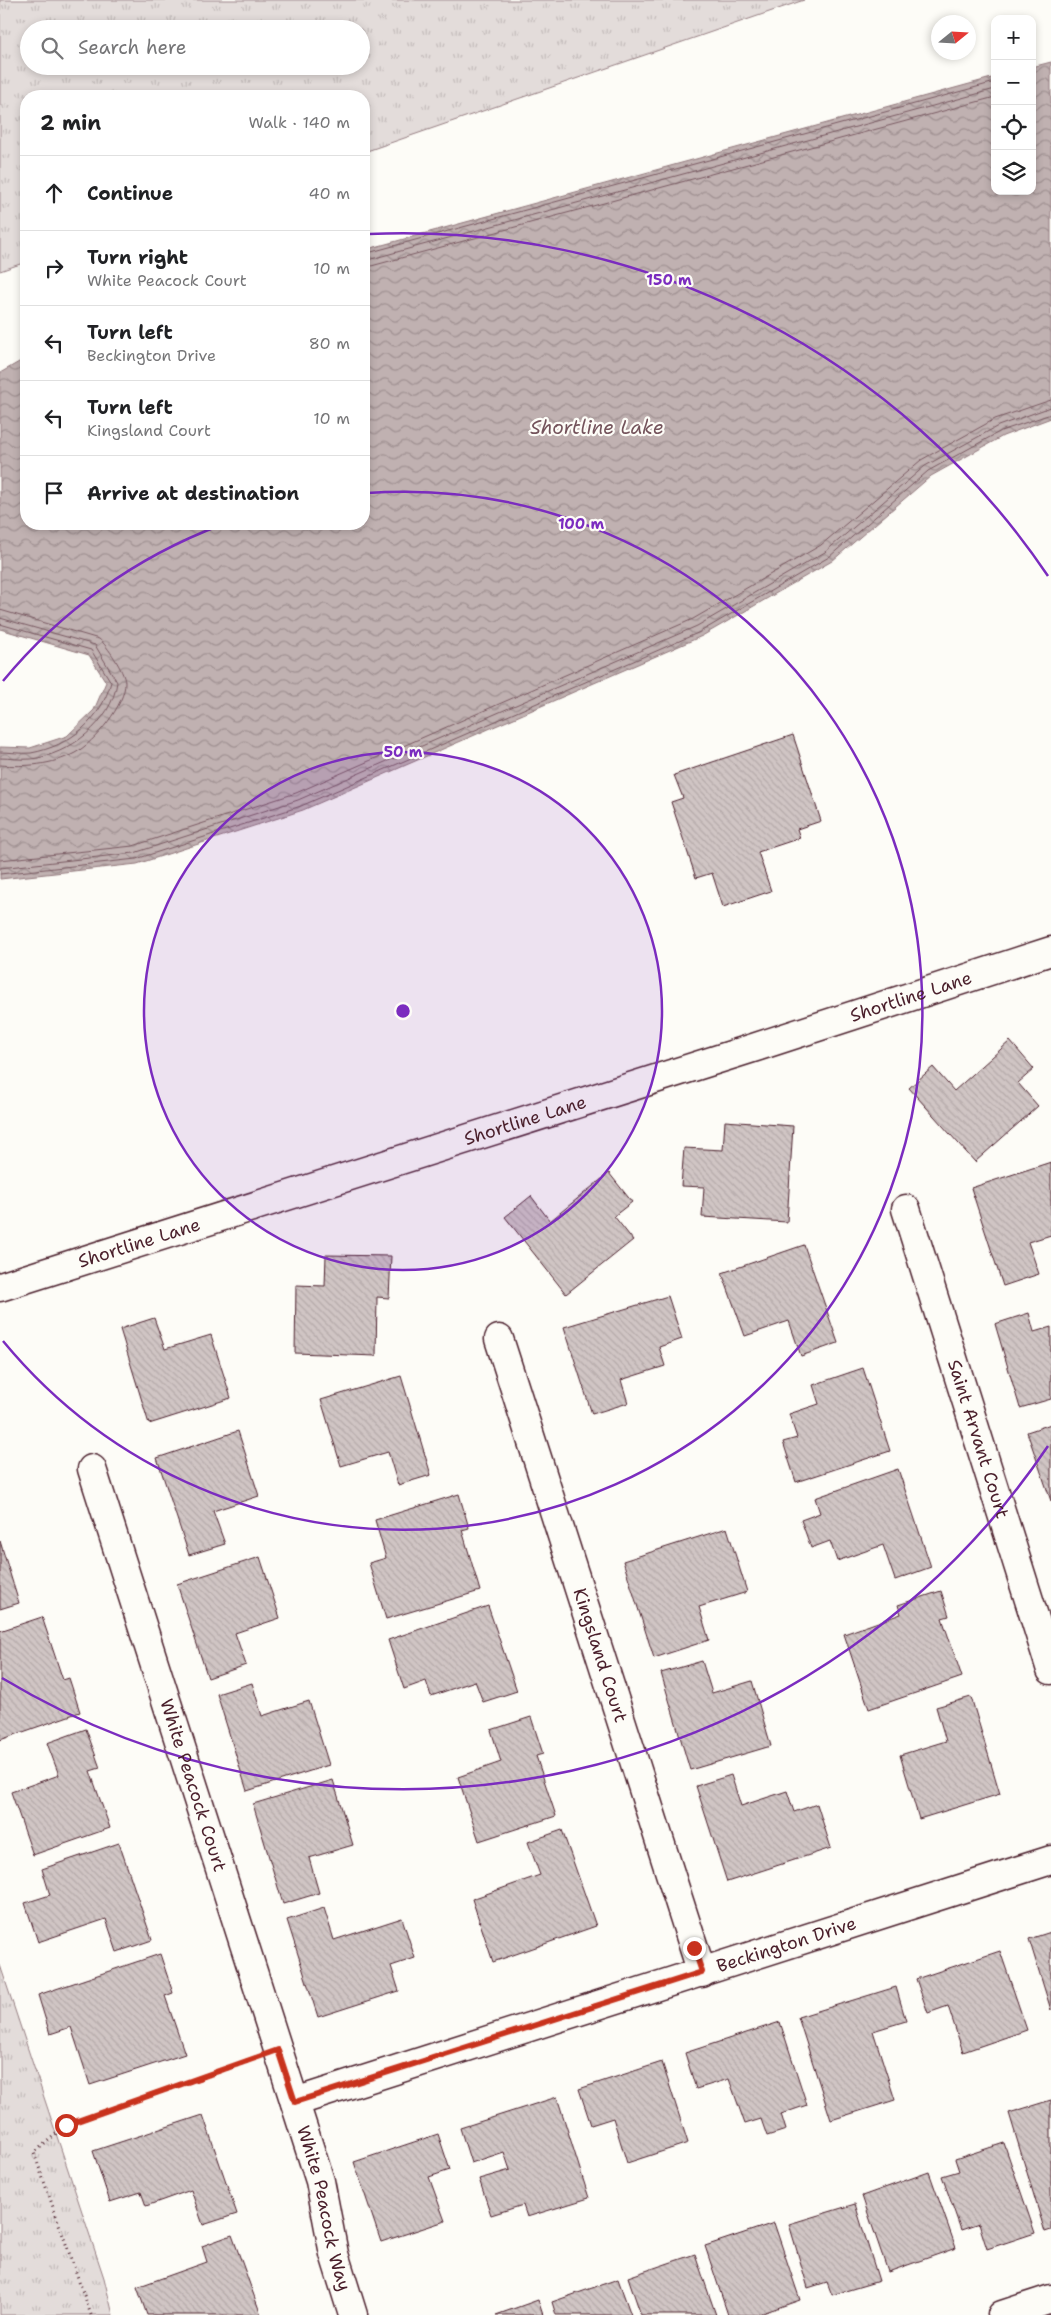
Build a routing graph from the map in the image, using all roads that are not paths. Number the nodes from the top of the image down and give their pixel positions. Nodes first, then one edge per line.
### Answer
1 (1051, 951) edge
2 (906, 1208) dead end
3 (0, 1287) edge
4 (499, 1339) dead end
5 (92, 1469) dead end
6 (1051, 1670) edge
7 (1051, 1860) edge
8 (702, 1972) junction
9 (295, 2102) junction
10 (1051, 2299) edge
11 (353, 2315) edge
12 (1002, 2315) edge

1 - 3 street, Shortline Lane
2 - 6 street, Saint Arvant Court
4 - 8 street, Kingsland Court
5 - 9 street, White Peacock Court
7 - 8 street, Beckington Drive
8 - 9 street, Beckington Drive
9 - 11 street, White Peacock Way
10 - 12 street

